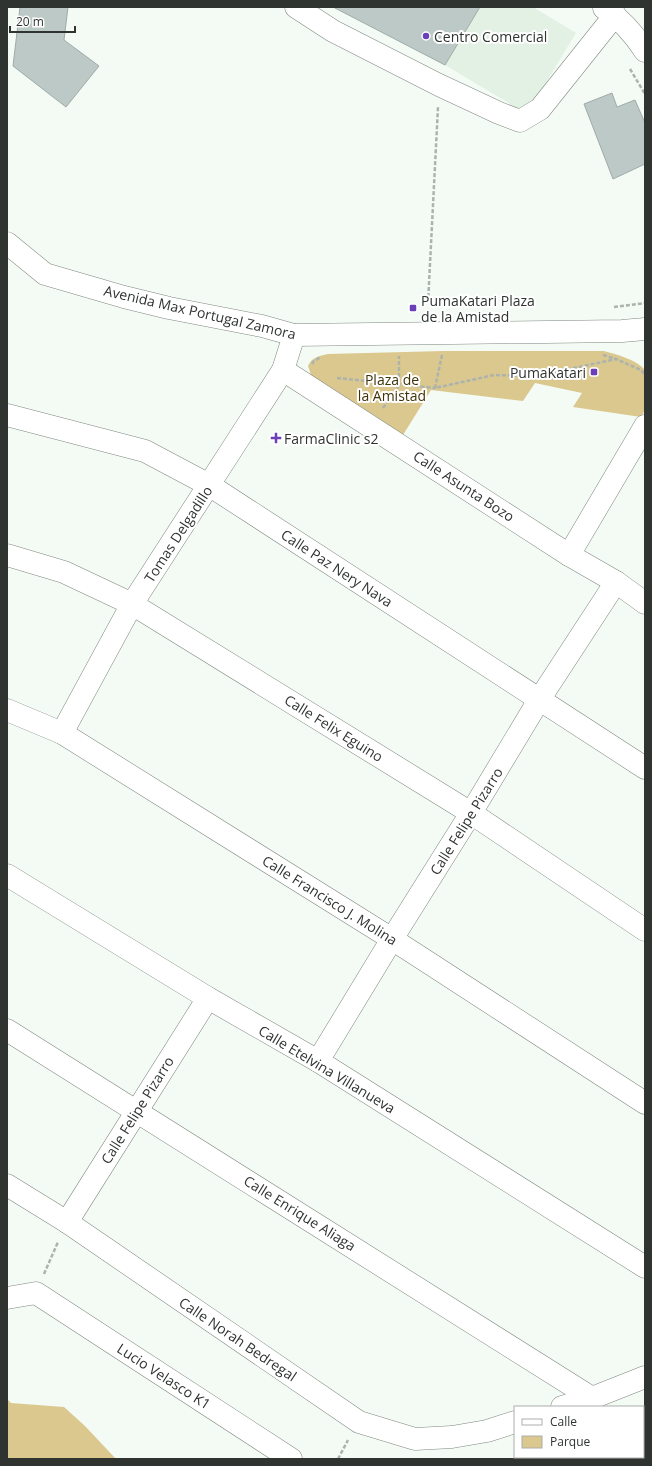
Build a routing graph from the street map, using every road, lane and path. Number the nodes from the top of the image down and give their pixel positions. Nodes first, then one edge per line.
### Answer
1 (296, 7) edge
2 (609, 11) edge
3 (645, 51) edge
4 (628, 66) dead end
5 (439, 85) junction
6 (645, 94) edge
7 (11, 253) edge
8 (428, 303) dead end
9 (645, 303) edge
10 (608, 307) dead end
11 (645, 328) edge
12 (622, 332) junction
13 (294, 335) junction
14 (645, 346) edge
15 (596, 355) dead end
16 (391, 356) dead end
17 (399, 356) junction
18 (406, 356) dead end
19 (435, 356) dead end
20 (324, 357) dead end
21 (616, 359) junction
22 (283, 370) junction
23 (312, 370) dead end
24 (645, 375) edge
25 (336, 378) dead end
26 (399, 384) junction
27 (435, 388) junction
28 (381, 411) dead end
29 (7, 415) edge
30 (645, 426) edge
31 (209, 485) junction
32 (7, 555) edge
33 (570, 555) junction
34 (616, 582) junction
35 (645, 603) edge
36 (132, 604) junction
37 (539, 700) junction
38 (7, 710) edge
39 (62, 733) junction
40 (645, 768) edge
41 (471, 813) junction
42 (7, 875) edge
43 (645, 930) edge
44 (392, 939) junction
45 (208, 998) junction
46 (7, 1030) edge
47 (318, 1061) junction
48 (645, 1103) edge
49 (136, 1110) junction
50 (7, 1185) edge
51 (67, 1222) junction
52 (645, 1267) edge
53 (36, 1293) junction
54 (7, 1298) edge
55 (645, 1377) edge
56 (592, 1398) junction
57 (565, 1406) edge
58 (514, 1422) edge
59 (291, 1459) edge

1 - 5 street
2 - 3 street
2 - 5 street
4 - 6 path
5 - 8 path
7 - 13 street, Avenida Max Portugal Zamora
9 - 10 path
11 - 12 street, Avenida Max Portugal Zamora
12 - 13 street, Avenida Max Portugal Zamora
12 - 14 street
13 - 22 street, Tomas Delgadillo
15 - 21 path
16 - 17 path
17 - 18 path
17 - 26 path
19 - 27 path
20 - 23 path
21 - 24 path
21 - 27 path
22 - 31 street, Tomas Delgadillo
22 - 33 street, Calle Asunta Bozo
25 - 26 path
26 - 27 path
26 - 28 path
29 - 31 street, Calle Paz Nery Nava
30 - 33 street
31 - 36 street, Tomas Delgadillo
31 - 37 street, Calle Paz Nery Nava
32 - 36 street, Calle Felix Eguino
33 - 34 street, Calle Asunta Bozo
34 - 35 street, Calle Asunta Bozo
34 - 37 street, Calle Felipe Pizarro
36 - 39 street, Tomas Delgadillo
36 - 41 street, Calle Felix Eguino
37 - 40 street, Calle Paz Nery Nava
37 - 41 street, Calle Felipe Pizarro
38 - 39 street, Calle Francisco J. Molina
39 - 44 street, Calle Francisco J. Molina
41 - 43 street, Calle Felix Eguino
41 - 44 street, Calle Felipe Pizarro
42 - 45 street, Calle Etelvina Villanueva
44 - 47 street, Calle Felipe Pizarro
44 - 48 street, Calle Francisco J. Molina
45 - 47 street, Calle Etelvina Villanueva
45 - 49 street, Calle Felipe Pizarro
46 - 49 street, Calle Enrique Aliaga
47 - 52 street, Calle Etelvina Villanueva
49 - 51 street, Calle Felipe Pizarro
49 - 56 street, Calle Enrique Aliaga
50 - 51 street, Calle Norah Bedregal
51 - 53 path
51 - 58 street, Calle Norah Bedregal
53 - 54 street
53 - 59 street, Lucio Velasco K1
55 - 56 street
56 - 57 street

